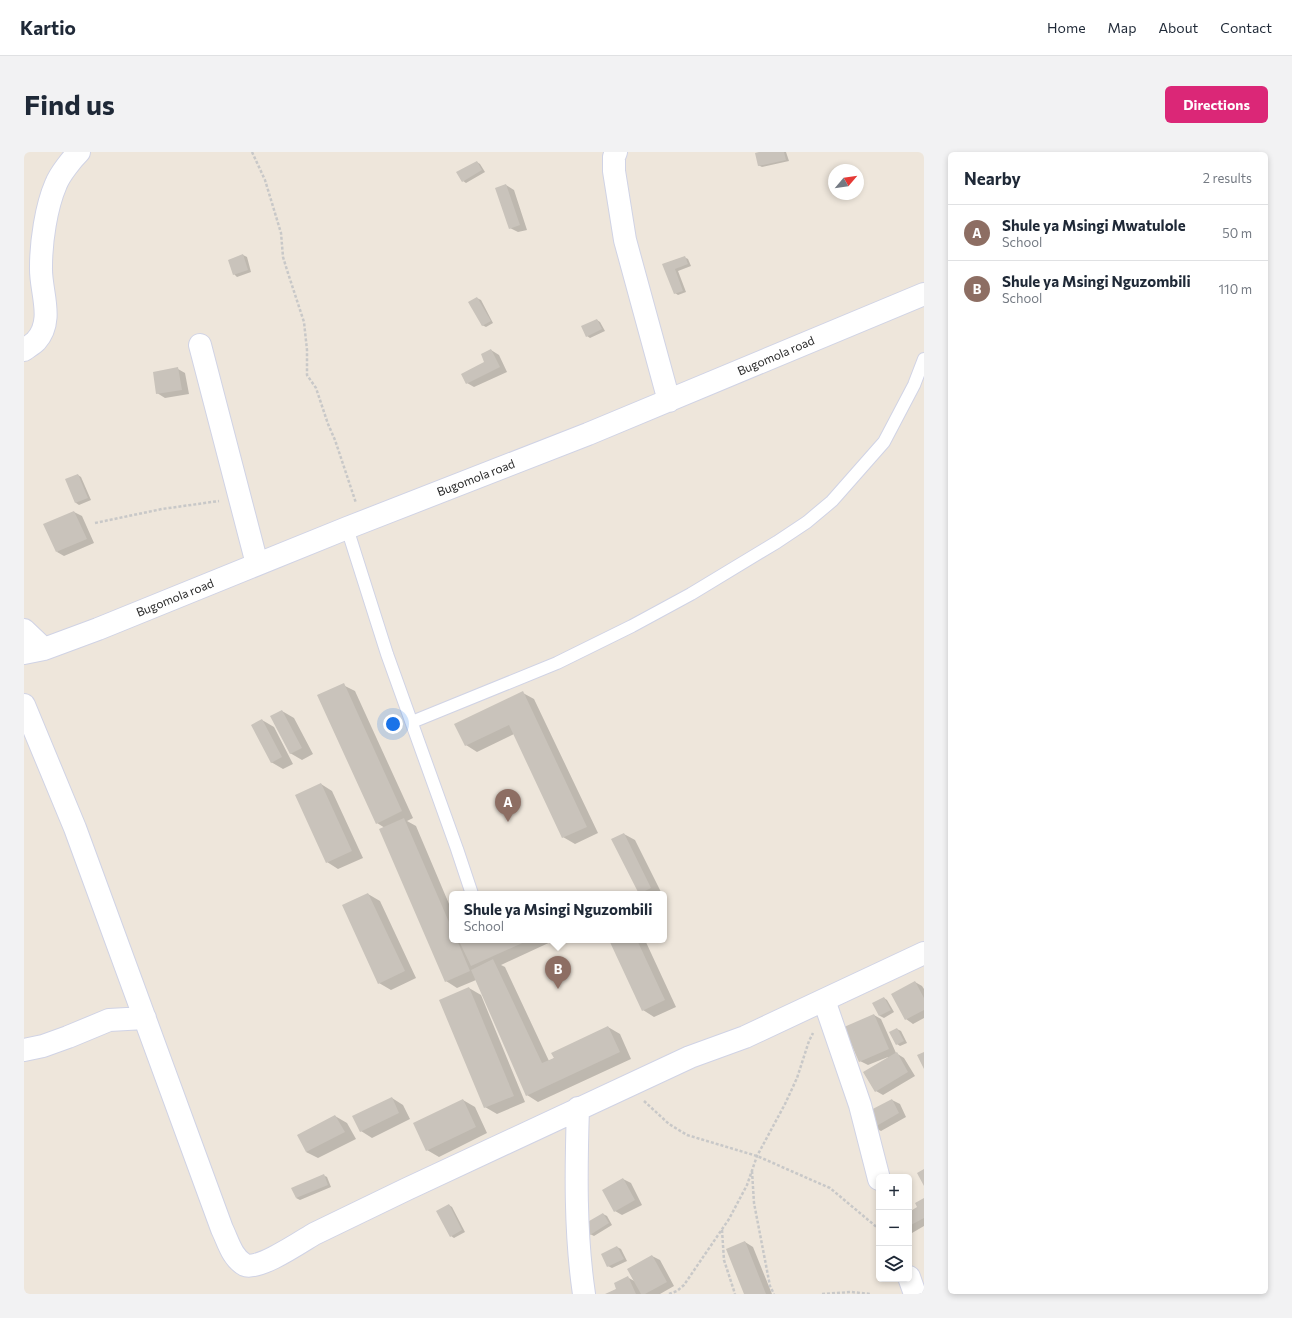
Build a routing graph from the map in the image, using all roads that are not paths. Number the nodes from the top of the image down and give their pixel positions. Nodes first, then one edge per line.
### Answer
1 (79, 152) edge
2 (616, 152) edge
3 (924, 294) edge
4 (200, 345) dead end
5 (24, 350) edge
6 (924, 360) edge
7 (669, 401) junction
8 (354, 525) junction
9 (257, 564) junction
10 (24, 630) edge
11 (34, 651) edge
12 (24, 705) edge
13 (412, 722) junction
14 (471, 891) edge
15 (924, 953) edge
16 (826, 1004) junction
17 (145, 1018) junction
18 (24, 1050) edge
19 (578, 1108) junction
20 (878, 1174) edge
21 (910, 1282) edge
22 (584, 1294) edge
23 (914, 1294) edge

1 - 5 street
2 - 7 street
3 - 7 street, Bugomola road
4 - 9 street
6 - 13 lane
7 - 8 street, Bugomola road
8 - 9 street, Bugomola road
8 - 13 lane
9 - 11 street, Bugomola road
10 - 11 street
12 - 17 street
13 - 14 lane
15 - 16 street
16 - 19 street
16 - 20 street
17 - 18 street
17 - 19 street
19 - 22 street
21 - 23 street

